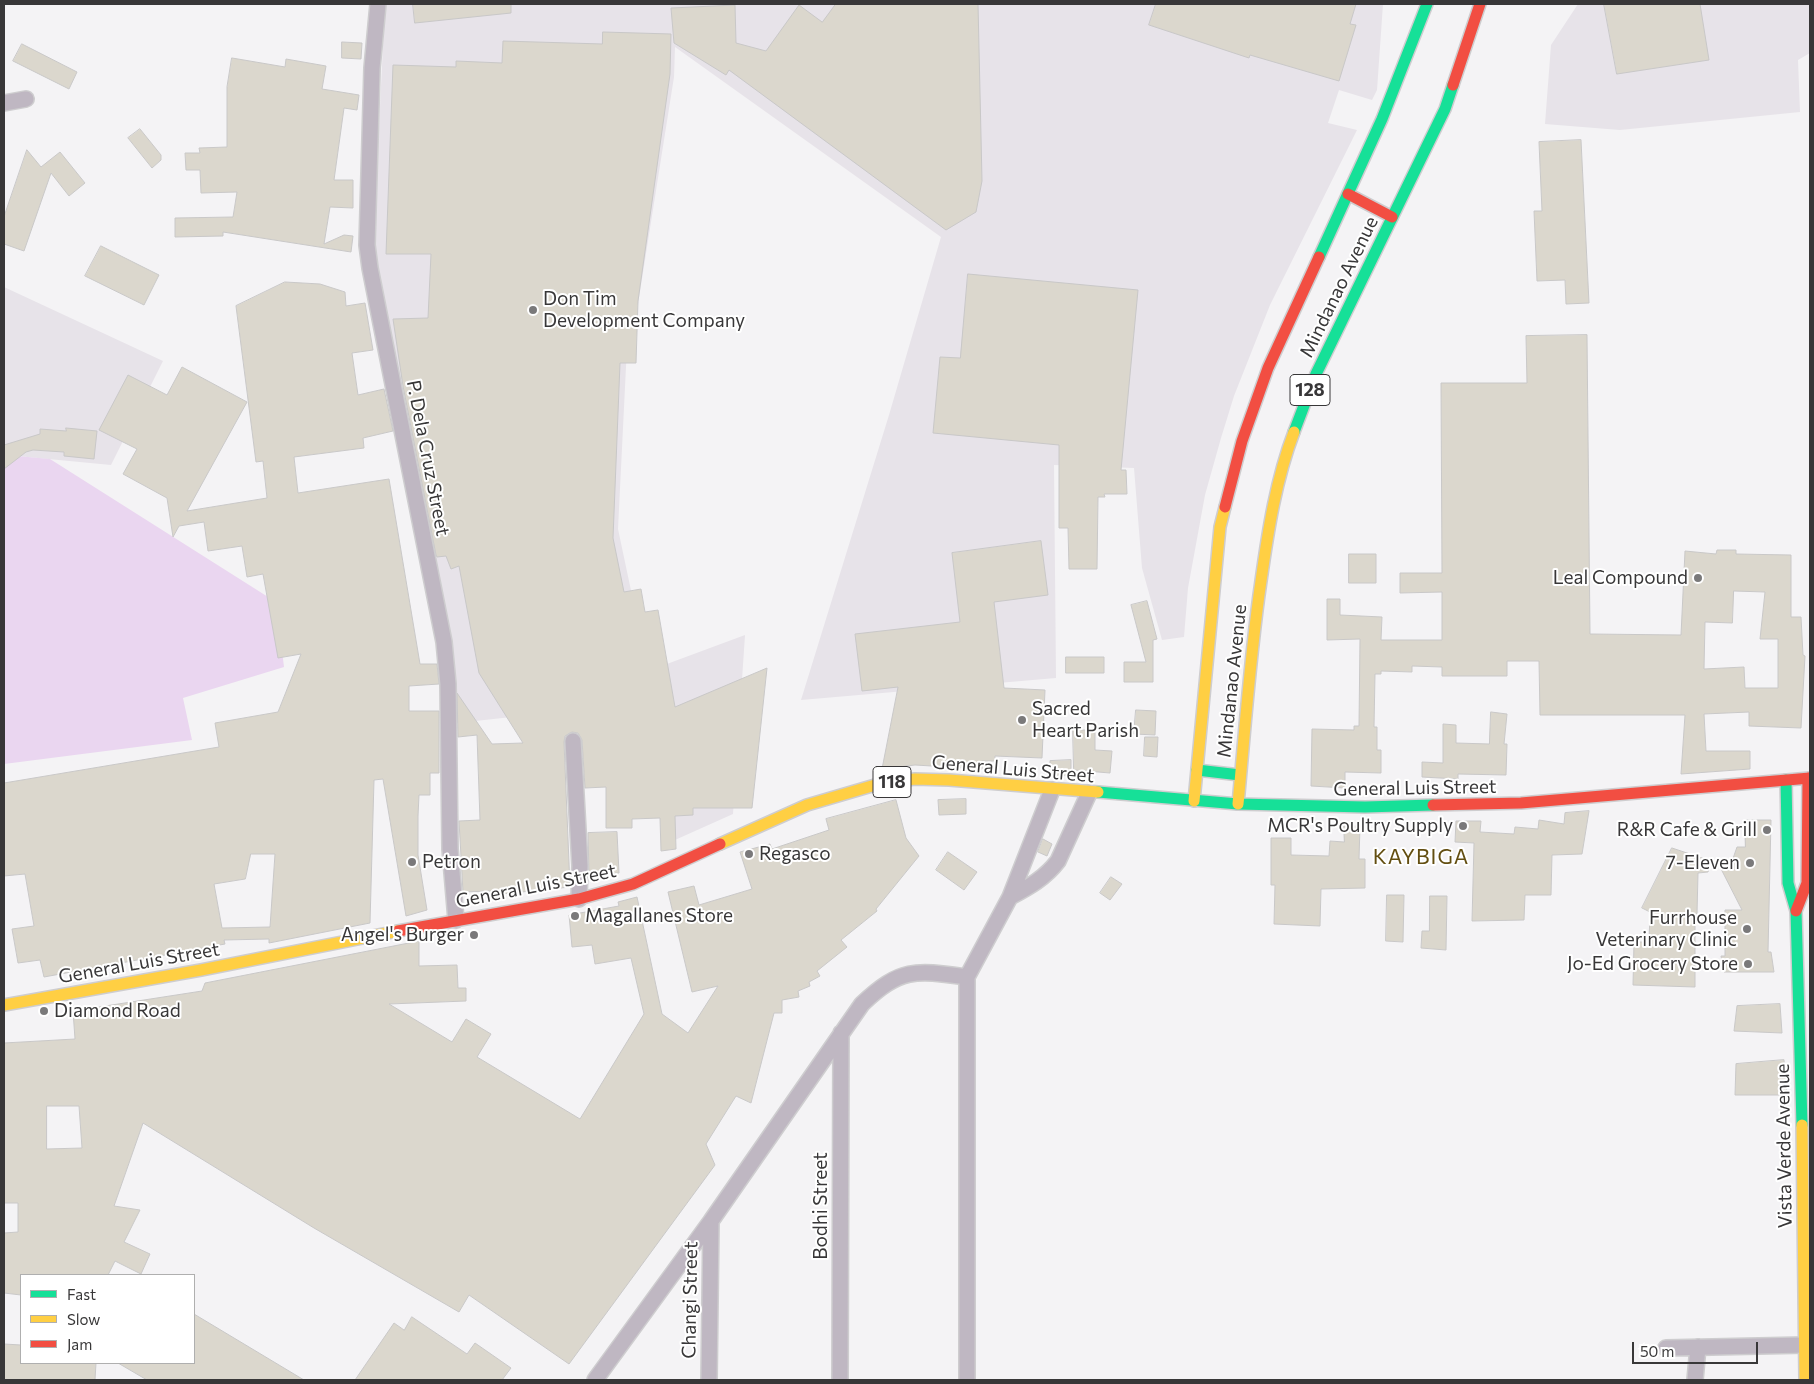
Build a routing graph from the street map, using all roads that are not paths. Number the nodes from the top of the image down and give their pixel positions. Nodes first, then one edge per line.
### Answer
1 (378, 4) edge
2 (1427, 4) edge
3 (1480, 4) edge
4 (26, 100) dead end
5 (4, 102) edge
6 (1348, 194) junction
7 (1392, 217) junction
8 (573, 740) dead end
9 (1197, 770) junction
10 (1240, 775) junction
11 (1809, 778) edge
12 (1786, 780) junction
13 (1052, 790) junction
14 (1089, 793) junction
15 (1194, 801) junction
16 (1238, 804) junction
17 (1010, 897) junction
18 (579, 899) junction
19 (1796, 911) junction
20 (456, 920) junction
21 (967, 977) junction
22 (4, 1005) edge
23 (841, 1033) junction
24 (1806, 1082) edge
25 (1806, 1180) edge
26 (711, 1221) junction
27 (1805, 1345) junction
28 (1698, 1347) junction
29 (1666, 1348) dead end
30 (595, 1380) edge
31 (709, 1380) edge
32 (840, 1380) edge
33 (967, 1380) edge
34 (1695, 1380) edge
35 (1805, 1380) edge

1 - 20 street, P. Dela Cruz Street
2 - 6 main road, Mindanao Avenue / 128
3 - 7 main road, Mindanao Avenue / 128
4 - 5 street
6 - 7 main road
6 - 9 main road, Mindanao Avenue / 128
7 - 10 main road, Mindanao Avenue / 128
8 - 18 street
9 - 10 main road
9 - 15 main road, Mindanao Avenue / 128
10 - 16 main road, Mindanao Avenue / 128
11 - 12 main road, General Luis Street / 118
11 - 19 main road, Vista Verde Avenue
12 - 16 main road, General Luis Street / 118
12 - 19 main road, Vista Verde Avenue
13 - 14 main road, General Luis Street / 118
13 - 17 street
13 - 18 main road, General Luis Street / 118
14 - 15 main road, General Luis Street / 118
14 - 17 street
15 - 16 main road, General Luis Street / 118
17 - 21 street
18 - 20 main road, General Luis Street / 118
19 - 24 main road, Vista Verde Avenue
20 - 22 main road, General Luis Street / 118
21 - 23 street
21 - 33 street
23 - 26 street
23 - 32 street, Bodhi Street
24 - 25 main road, Vista Verde Avenue
25 - 27 main road, Vista Verde Avenue
26 - 30 street
26 - 31 street, Changi Street
27 - 28 street
27 - 35 main road, Vista Verde Avenue
28 - 29 street
28 - 34 street

